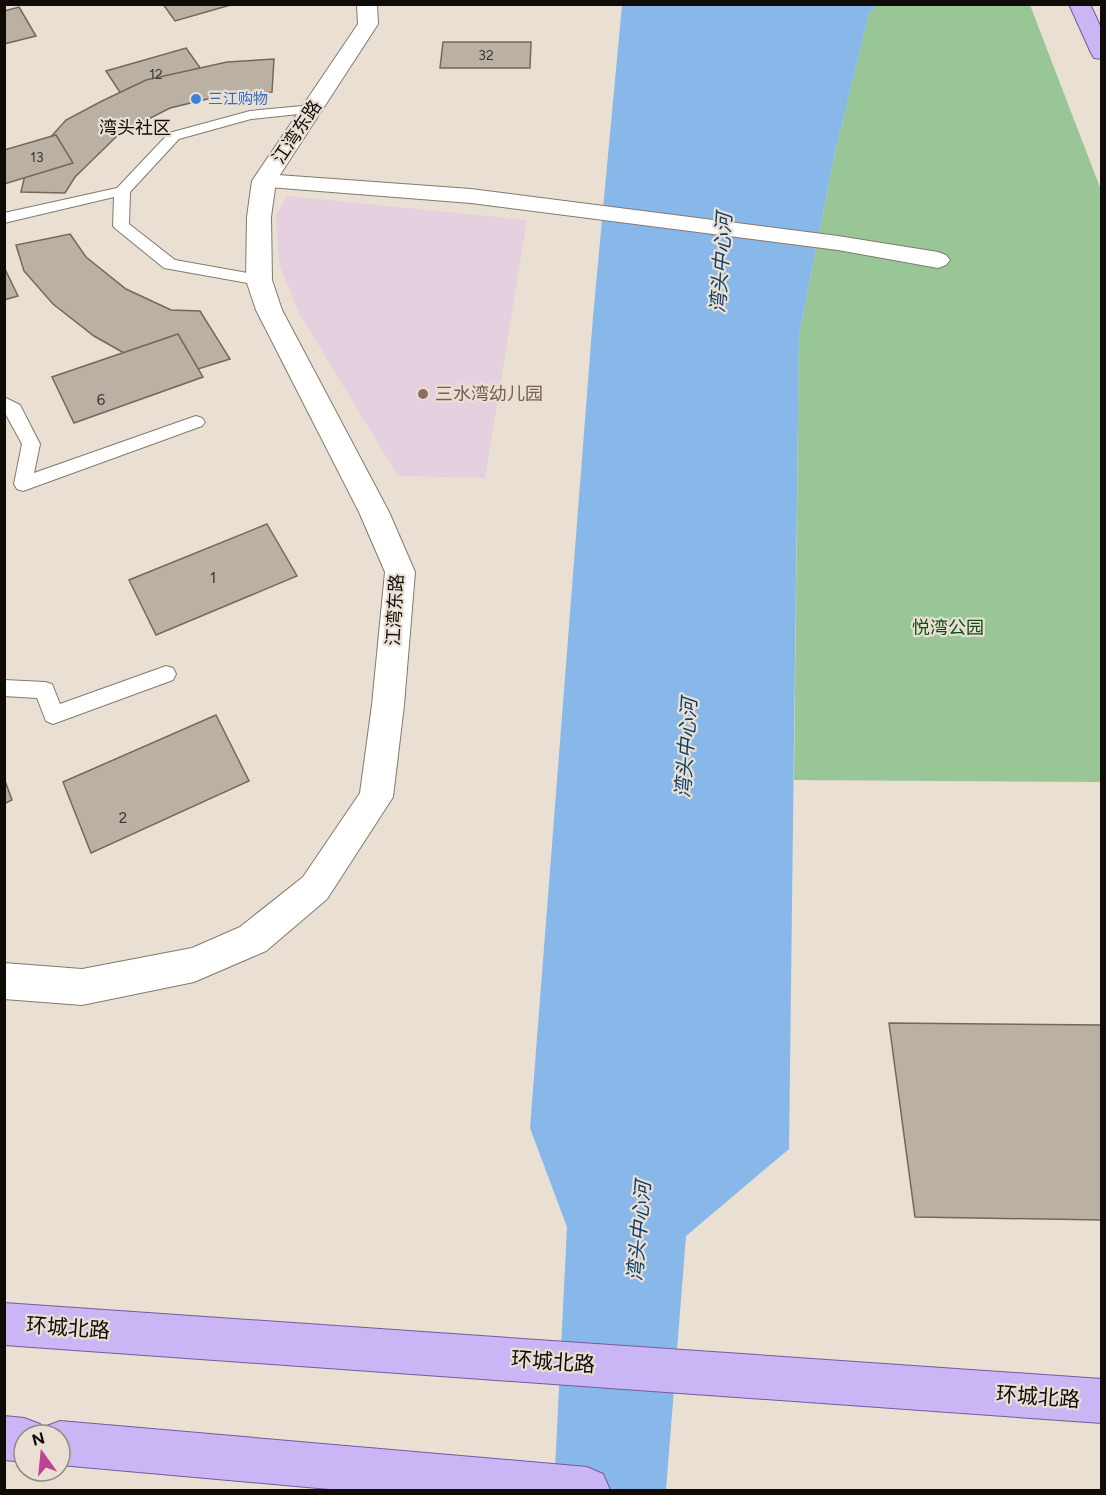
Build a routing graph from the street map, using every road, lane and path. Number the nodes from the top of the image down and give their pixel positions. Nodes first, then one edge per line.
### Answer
1 (367, 4) edge
2 (1079, 4) edge
3 (1101, 53) edge
4 (313, 109) junction
5 (264, 181) junction
6 (122, 191) junction
7 (4, 218) edge
8 (938, 260) dead end
9 (259, 280) junction
10 (4, 403) edge
11 (196, 422) dead end
12 (166, 674) dead end
13 (4, 688) edge
14 (4, 981) edge
15 (4, 1324) edge
16 (1095, 1401) edge
17 (75, 1445) edge
18 (587, 1491) edge

1 - 4 street, 江湾东路
2 - 3 main road
4 - 5 street, 江湾东路
4 - 6 lane
5 - 8 street
5 - 9 street, 江湾东路
6 - 7 lane
6 - 9 lane
9 - 14 street, 江湾东路
10 - 11 lane
12 - 13 lane
15 - 16 main road, 环城北路
17 - 18 main road

